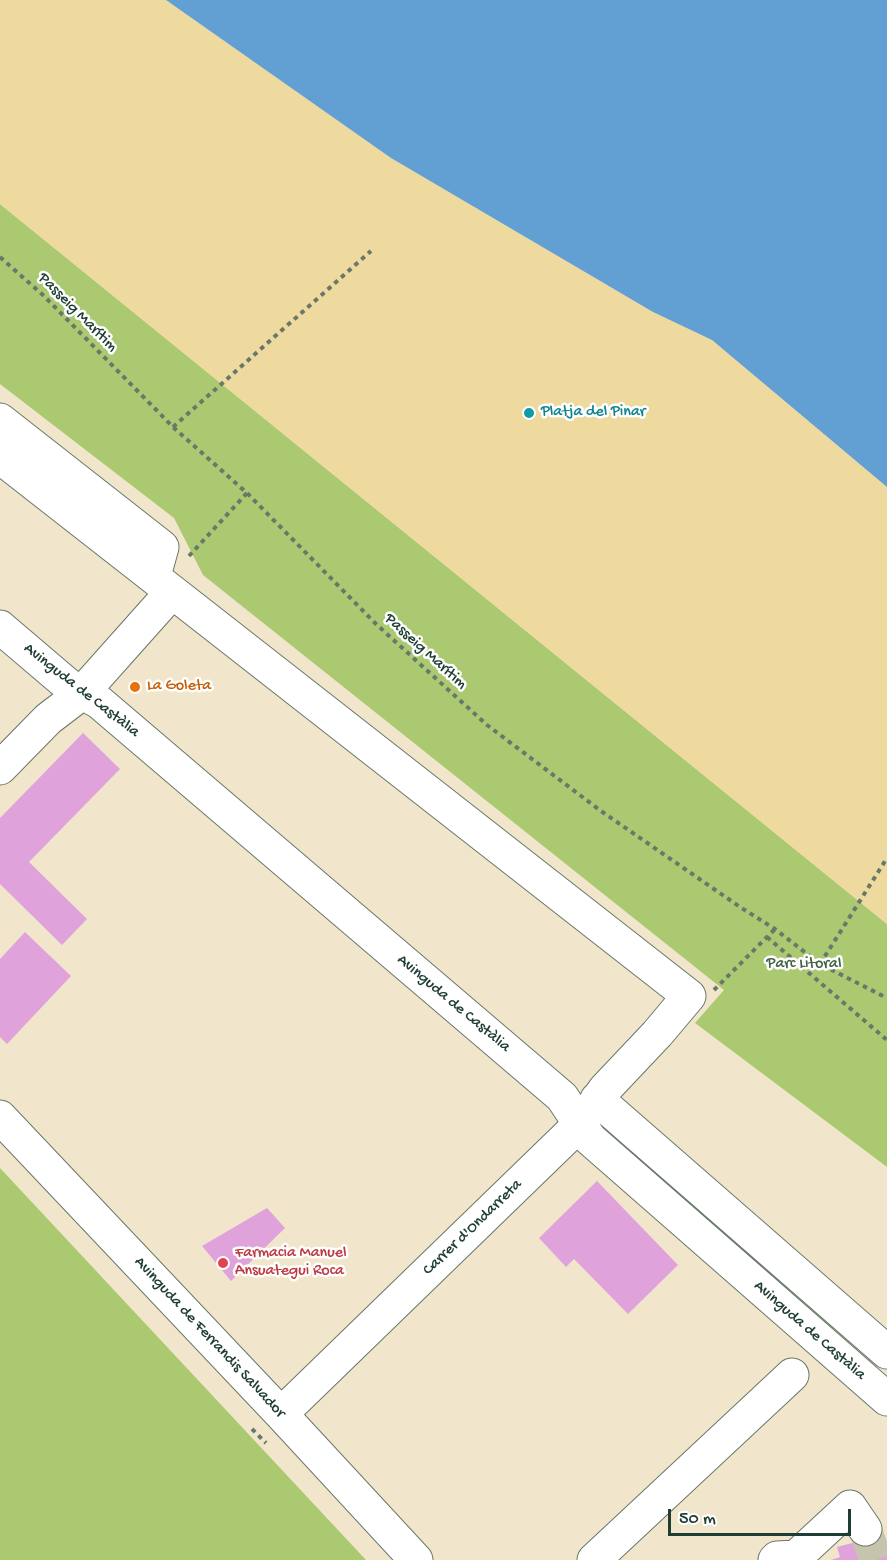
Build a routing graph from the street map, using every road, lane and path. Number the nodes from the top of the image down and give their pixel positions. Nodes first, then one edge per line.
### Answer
1 (371, 251) dead end
2 (0, 257) edge
3 (0, 420) edge
4 (173, 427) junction
5 (0, 457) edge
6 (163, 584) junction
7 (0, 627) edge
8 (82, 693) junction
9 (0, 768) edge
10 (887, 858) edge
11 (776, 929) junction
12 (767, 937) junction
13 (820, 964) junction
14 (708, 996) dead end
15 (887, 999) edge
16 (887, 1041) edge
17 (589, 1112) junction
18 (0, 1117) edge
19 (887, 1352) edge
20 (792, 1375) dead end
21 (887, 1399) edge
22 (281, 1414) junction
23 (865, 1529) tunnel mouth
24 (416, 1560) edge
25 (594, 1560) edge
26 (775, 1560) edge

1 - 4 path
2 - 4 path, Passeig Marítim
3 - 6 street
4 - 11 path, Passeig Marítim
5 - 6 street
6 - 8 street
6 - 17 street, Carrer d'Ondarreta
7 - 8 street, Avinguda de Castàlia
8 - 9 street
8 - 17 street, Avinguda de Castàlia
10 - 13 path
11 - 12 path
11 - 13 path, Passeig Marítim
12 - 14 path
12 - 16 path
13 - 15 path, Passeig Marítim
17 - 19 street, Avinguda de Castàlia
17 - 21 street, Avinguda de Castàlia
17 - 22 street, Carrer d'Ondarreta
18 - 22 street, Avinguda de Ferrandis Salvador
20 - 25 street
22 - 24 street, Avinguda de Ferrandis Salvador
23 - 26 street

